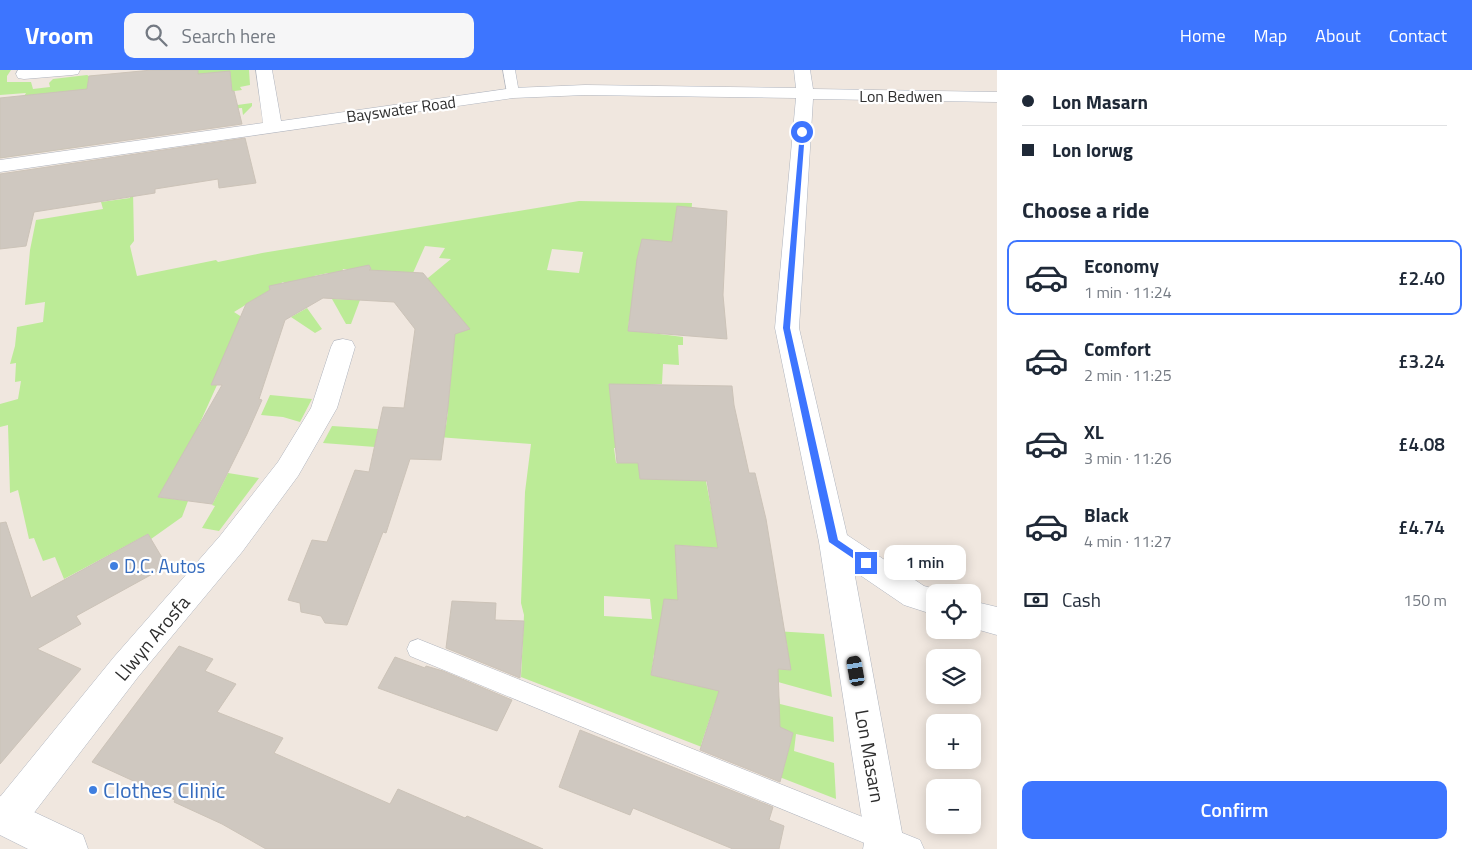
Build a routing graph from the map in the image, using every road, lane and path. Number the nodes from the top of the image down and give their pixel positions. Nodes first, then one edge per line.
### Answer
1 (72, 70) edge
2 (264, 70) edge
3 (509, 70) edge
4 (24, 74) dead end
5 (804, 81) edge
6 (513, 93) junction
7 (997, 97) edge
8 (273, 127) junction
9 (0, 166) edge
10 (343, 347) dead end
11 (834, 542) junction
12 (926, 599) edge
13 (981, 617) edge
14 (997, 621) edge
15 (418, 649) dead end
16 (4, 817) edge
17 (883, 843) edge
18 (70, 849) edge
19 (911, 849) edge

1 - 4 street
2 - 8 street
3 - 6 lane
5 - 6 street, Bayswater Road
5 - 7 street, Lon Bedwen
5 - 11 street, Lon Masarn
6 - 8 street, Bayswater Road
8 - 9 street, Bayswater Road
10 - 16 street, Llwyn Arosfa
11 - 12 street
11 - 17 street, Lon Masarn
13 - 14 street
15 - 17 lane
16 - 18 street
17 - 19 lane

